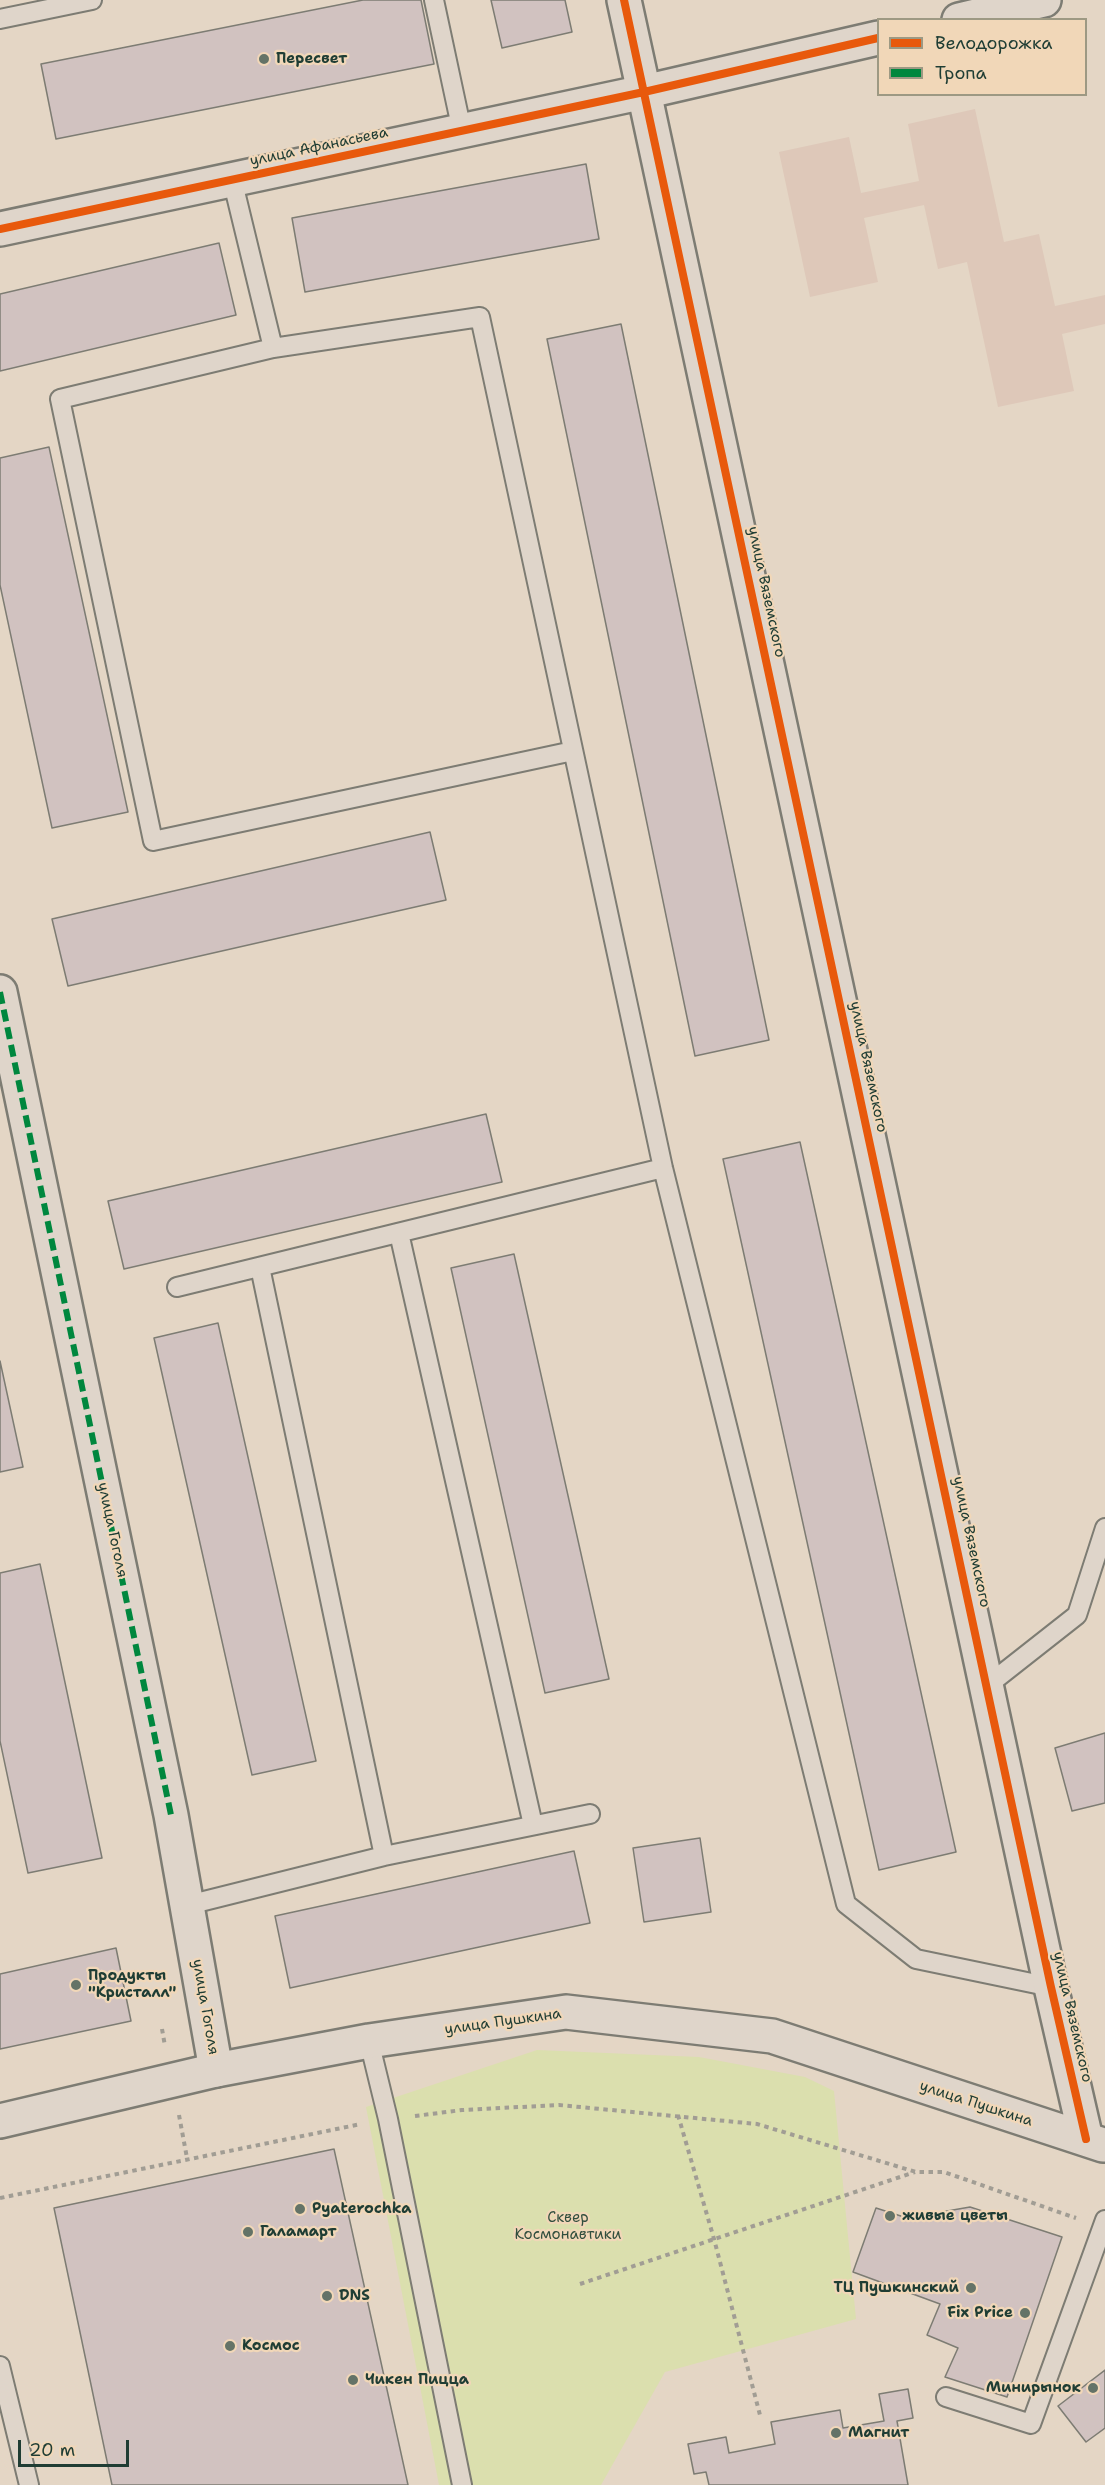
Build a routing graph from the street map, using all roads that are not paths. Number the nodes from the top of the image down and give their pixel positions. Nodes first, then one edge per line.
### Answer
1 (92, 0) edge
2 (434, 0) edge
3 (624, 0) edge
4 (1044, 0) edge
5 (968, 18) edge
6 (0, 19) edge
7 (877, 38) edge
8 (644, 92) junction
9 (462, 131) junction
10 (232, 179) junction
11 (0, 229) edge
12 (273, 348) junction
13 (573, 751) junction
14 (0, 992) edge
15 (9, 1078) edge
16 (663, 1168) junction
17 (399, 1233) junction
18 (260, 1267) junction
19 (177, 1287) dead end
20 (1105, 1528) edge
21 (988, 1685) junction
22 (590, 1814) dead end
23 (533, 1825) junction
24 (384, 1856) junction
25 (188, 1905) junction
26 (1051, 1987) junction
27 (369, 2041) junction
28 (216, 2070) junction
29 (0, 2121) edge
30 (1096, 2143) edge
31 (1104, 2224) edge
32 (0, 2366) edge
33 (946, 2397) dead end
34 (29, 2485) edge
35 (462, 2485) edge

1 - 6 lane
2 - 9 lane
3 - 8 street, улица Вяземского
4 - 5 street
7 - 8 street, улица Афанасьева
8 - 9 street, улица Афанасьева
8 - 21 street, улица Вяземского
9 - 10 street, улица Афанасьева
10 - 11 street, улица Афанасьева
10 - 12 lane
12 - 13 lane
12 - 13 lane
13 - 16 lane
14 - 15 street, улица Гоголя
15 - 25 street, улица Гоголя
16 - 17 lane
16 - 26 lane
17 - 18 lane
17 - 23 lane
18 - 19 lane
18 - 24 lane
20 - 21 lane
21 - 26 street, улица Вяземского
22 - 23 lane
23 - 24 lane
24 - 25 lane
25 - 28 street, улица Гоголя
26 - 30 street, улица Вяземского
27 - 28 street, улица Пушкина
27 - 30 street, улица Пушкина
27 - 35 lane
28 - 29 street, улица Пушкина
31 - 33 lane
32 - 34 lane

